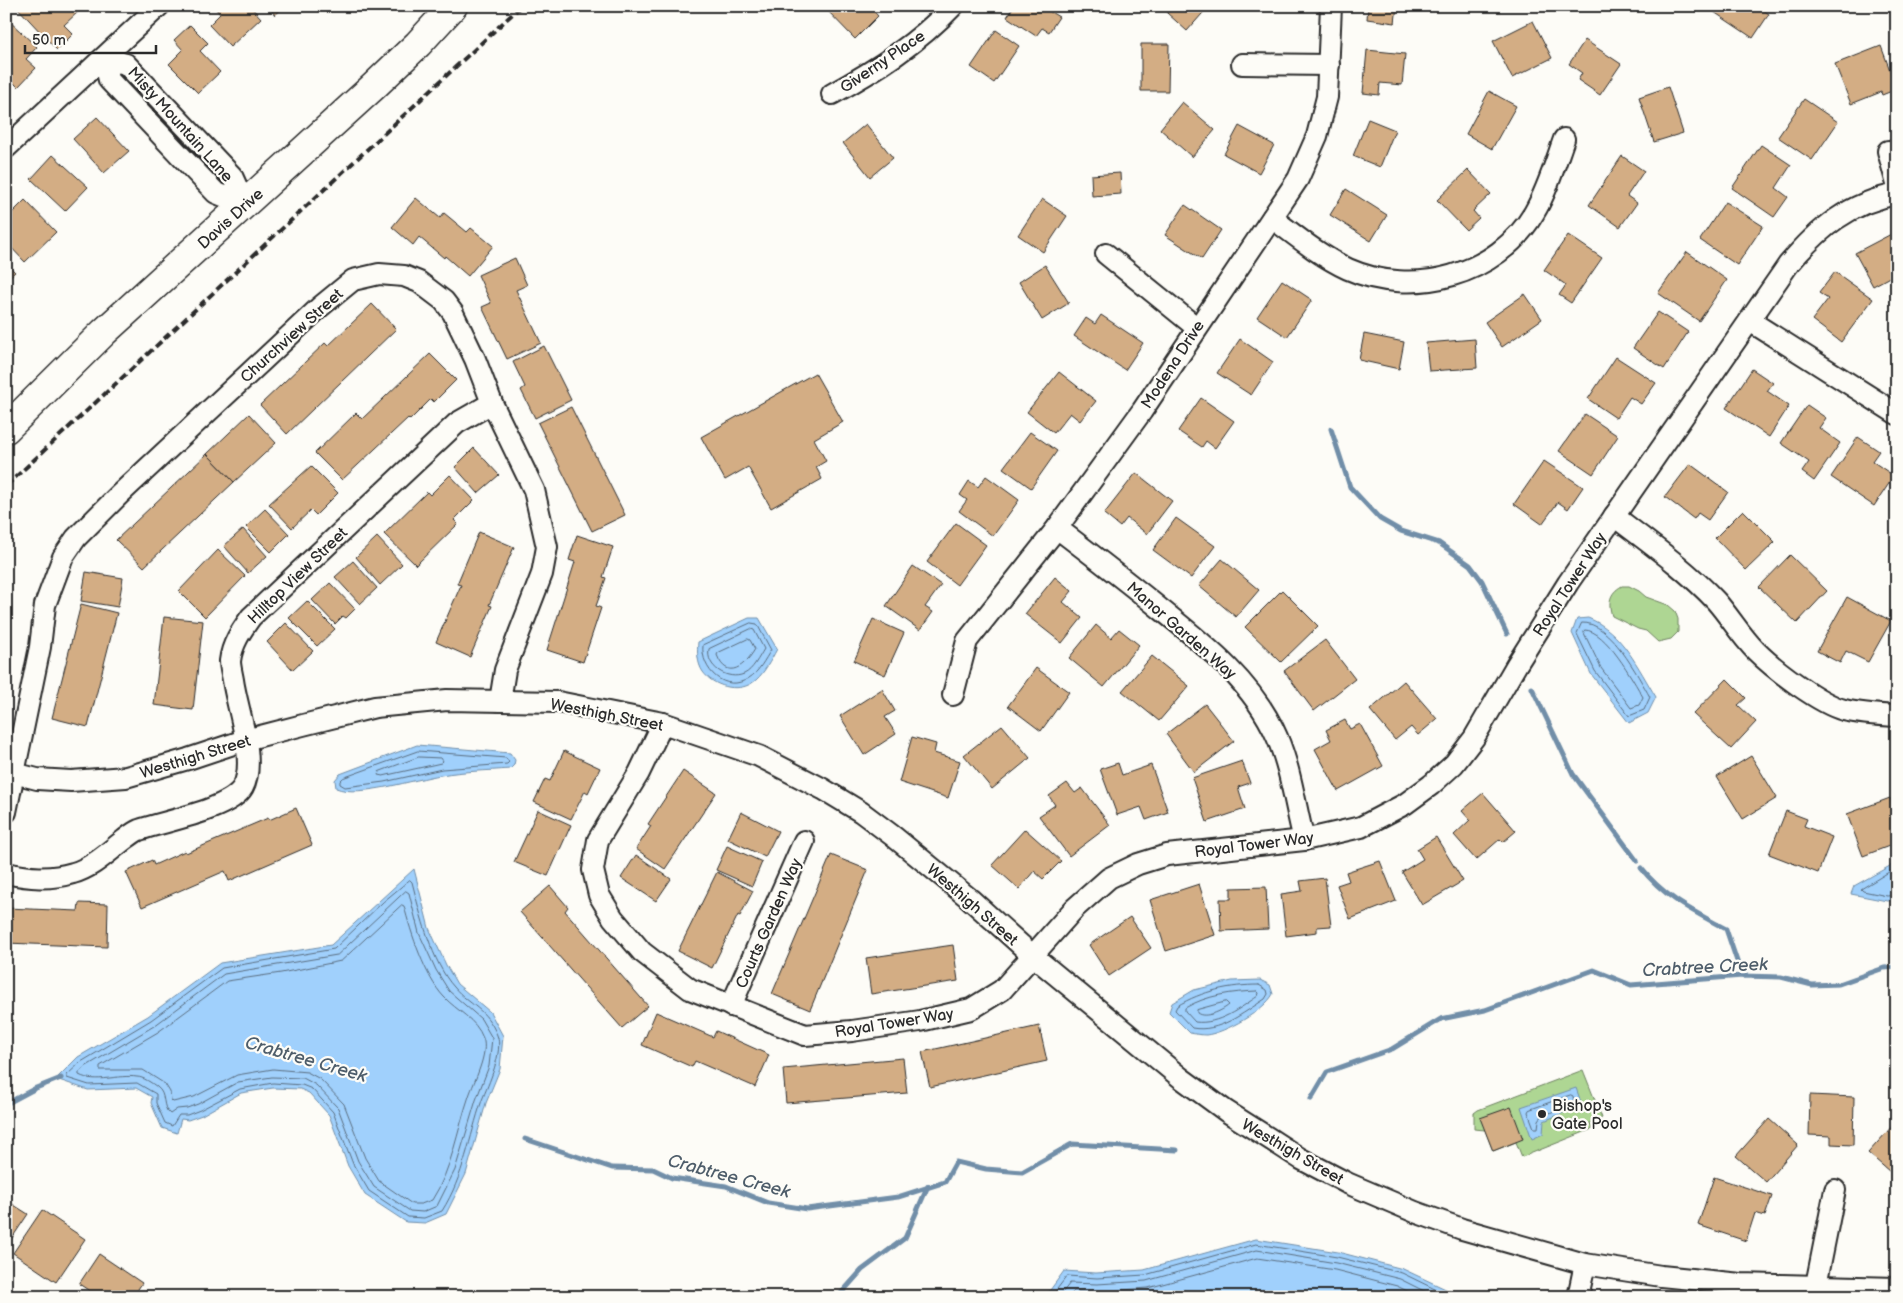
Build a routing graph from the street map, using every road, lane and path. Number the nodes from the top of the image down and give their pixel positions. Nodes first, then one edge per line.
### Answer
1 (159, 6) edge
2 (453, 6) edge
3 (1331, 6) edge
4 (946, 9) edge
5 (104, 58) junction
6 (1242, 64) dead end
7 (1329, 65) junction
8 (832, 94) dead end
9 (1564, 139) dead end
10 (6, 148) edge
11 (1888, 152) dead end
12 (1897, 184) edge
13 (1897, 194) edge
14 (245, 205) junction
15 (1272, 218) junction
16 (1106, 254) dead end
17 (1750, 321) junction
18 (1196, 327) junction
19 (492, 402) junction
20 (1897, 414) edge
21 (6, 429) edge
22 (1614, 516) junction
23 (1057, 528) junction
24 (953, 695) dead end
25 (500, 701) junction
26 (1897, 716) edge
27 (663, 724) junction
28 (245, 740) junction
29 (10, 772) edge
30 (6, 812) edge
31 (1304, 840) junction
32 (804, 841) dead end
33 (6, 873) edge
34 (1033, 956) junction
35 (731, 1006) junction
36 (1835, 1190) dead end
37 (1585, 1264) junction
38 (1816, 1285) junction
39 (1897, 1288) edge
40 (1578, 1297) edge

1 - 5 street
2 - 14 main road, Davis Drive
3 - 7 street, Modena Drive
4 - 8 street, Giverny Place
5 - 10 street
5 - 14 street, Misty Mountain Lane
6 - 7 street
7 - 15 street, Modena Drive
9 - 15 street
11 - 12 street
13 - 17 street, Royal Tower Way
14 - 21 main road, Davis Drive
15 - 18 street, Modena Drive
16 - 18 street
17 - 20 street
17 - 22 street, Royal Tower Way
18 - 23 street, Modena Drive
19 - 25 street, Churchview Street
19 - 28 street, Hilltop View Street
19 - 29 street, Churchview Street
22 - 26 street
22 - 31 street, Royal Tower Way
23 - 24 street, Modena Drive
23 - 31 street, Manor Garden Way
25 - 27 street, Westhigh Street
25 - 28 street, Westhigh Street
27 - 34 street, Westhigh Street
27 - 35 street, Royal Tower Way
28 - 29 street, Westhigh Street
28 - 33 street, Hilltop View Street
29 - 30 street, Churchview Street
31 - 34 street, Royal Tower Way
32 - 35 street, Courts Garden Way
34 - 35 street, Royal Tower Way
34 - 37 street, Westhigh Street
36 - 38 street
37 - 38 street, Westhigh Street
37 - 40 street
38 - 39 street, Westhigh Street

